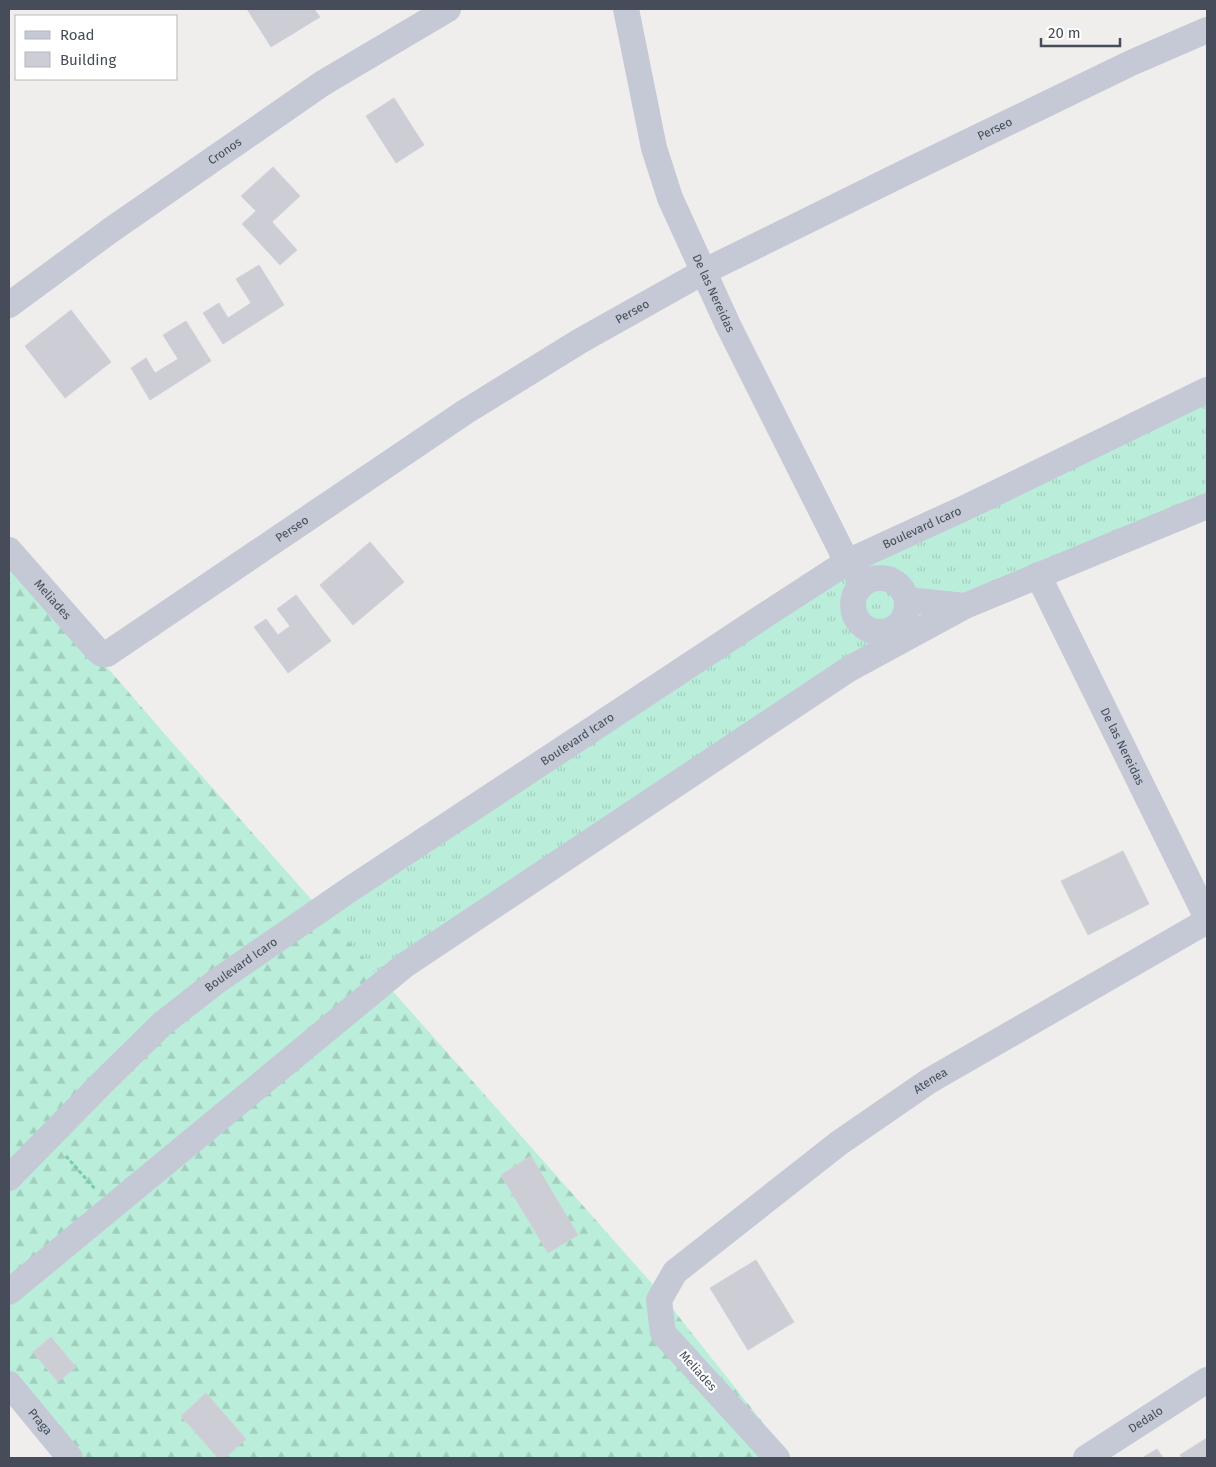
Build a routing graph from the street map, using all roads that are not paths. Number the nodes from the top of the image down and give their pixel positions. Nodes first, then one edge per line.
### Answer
1 (448, 9) edge
2 (626, 9) edge
3 (1207, 30) edge
4 (703, 272) junction
5 (9, 305) edge
6 (1207, 390) edge
7 (1207, 506) edge
8 (9, 550) edge
9 (846, 562) junction
10 (1038, 575) junction
11 (866, 581) junction
12 (908, 600) junction
13 (965, 606) junction
14 (874, 631) junction
15 (97, 650) joint
16 (849, 669) junction
17 (1207, 919) edge
18 (9, 1178) edge
19 (675, 1272) joint
20 (9, 1292) edge
21 (1207, 1380) edge
22 (9, 1384) edge
23 (70, 1458) edge
24 (777, 1458) edge
25 (1086, 1458) edge

1 - 5 street, Cronos
2 - 4 street, De las Nereidas
3 - 4 street, Perseo
4 - 9 street, De las Nereidas
4 - 15 street, Perseo
6 - 9 street, Boulevard Icaro
7 - 10 street
8 - 15 street, Meliades
9 - 11 street
9 - 18 street, Boulevard Icaro
10 - 13 street
10 - 17 street, De las Nereidas
11 - 12 street
11 - 14 street
12 - 13 street
12 - 14 street
13 - 16 street
14 - 16 street
16 - 20 street
17 - 19 street, Atenea
19 - 24 street, Meliades
21 - 25 street, Dedalo
22 - 23 street, Praga

